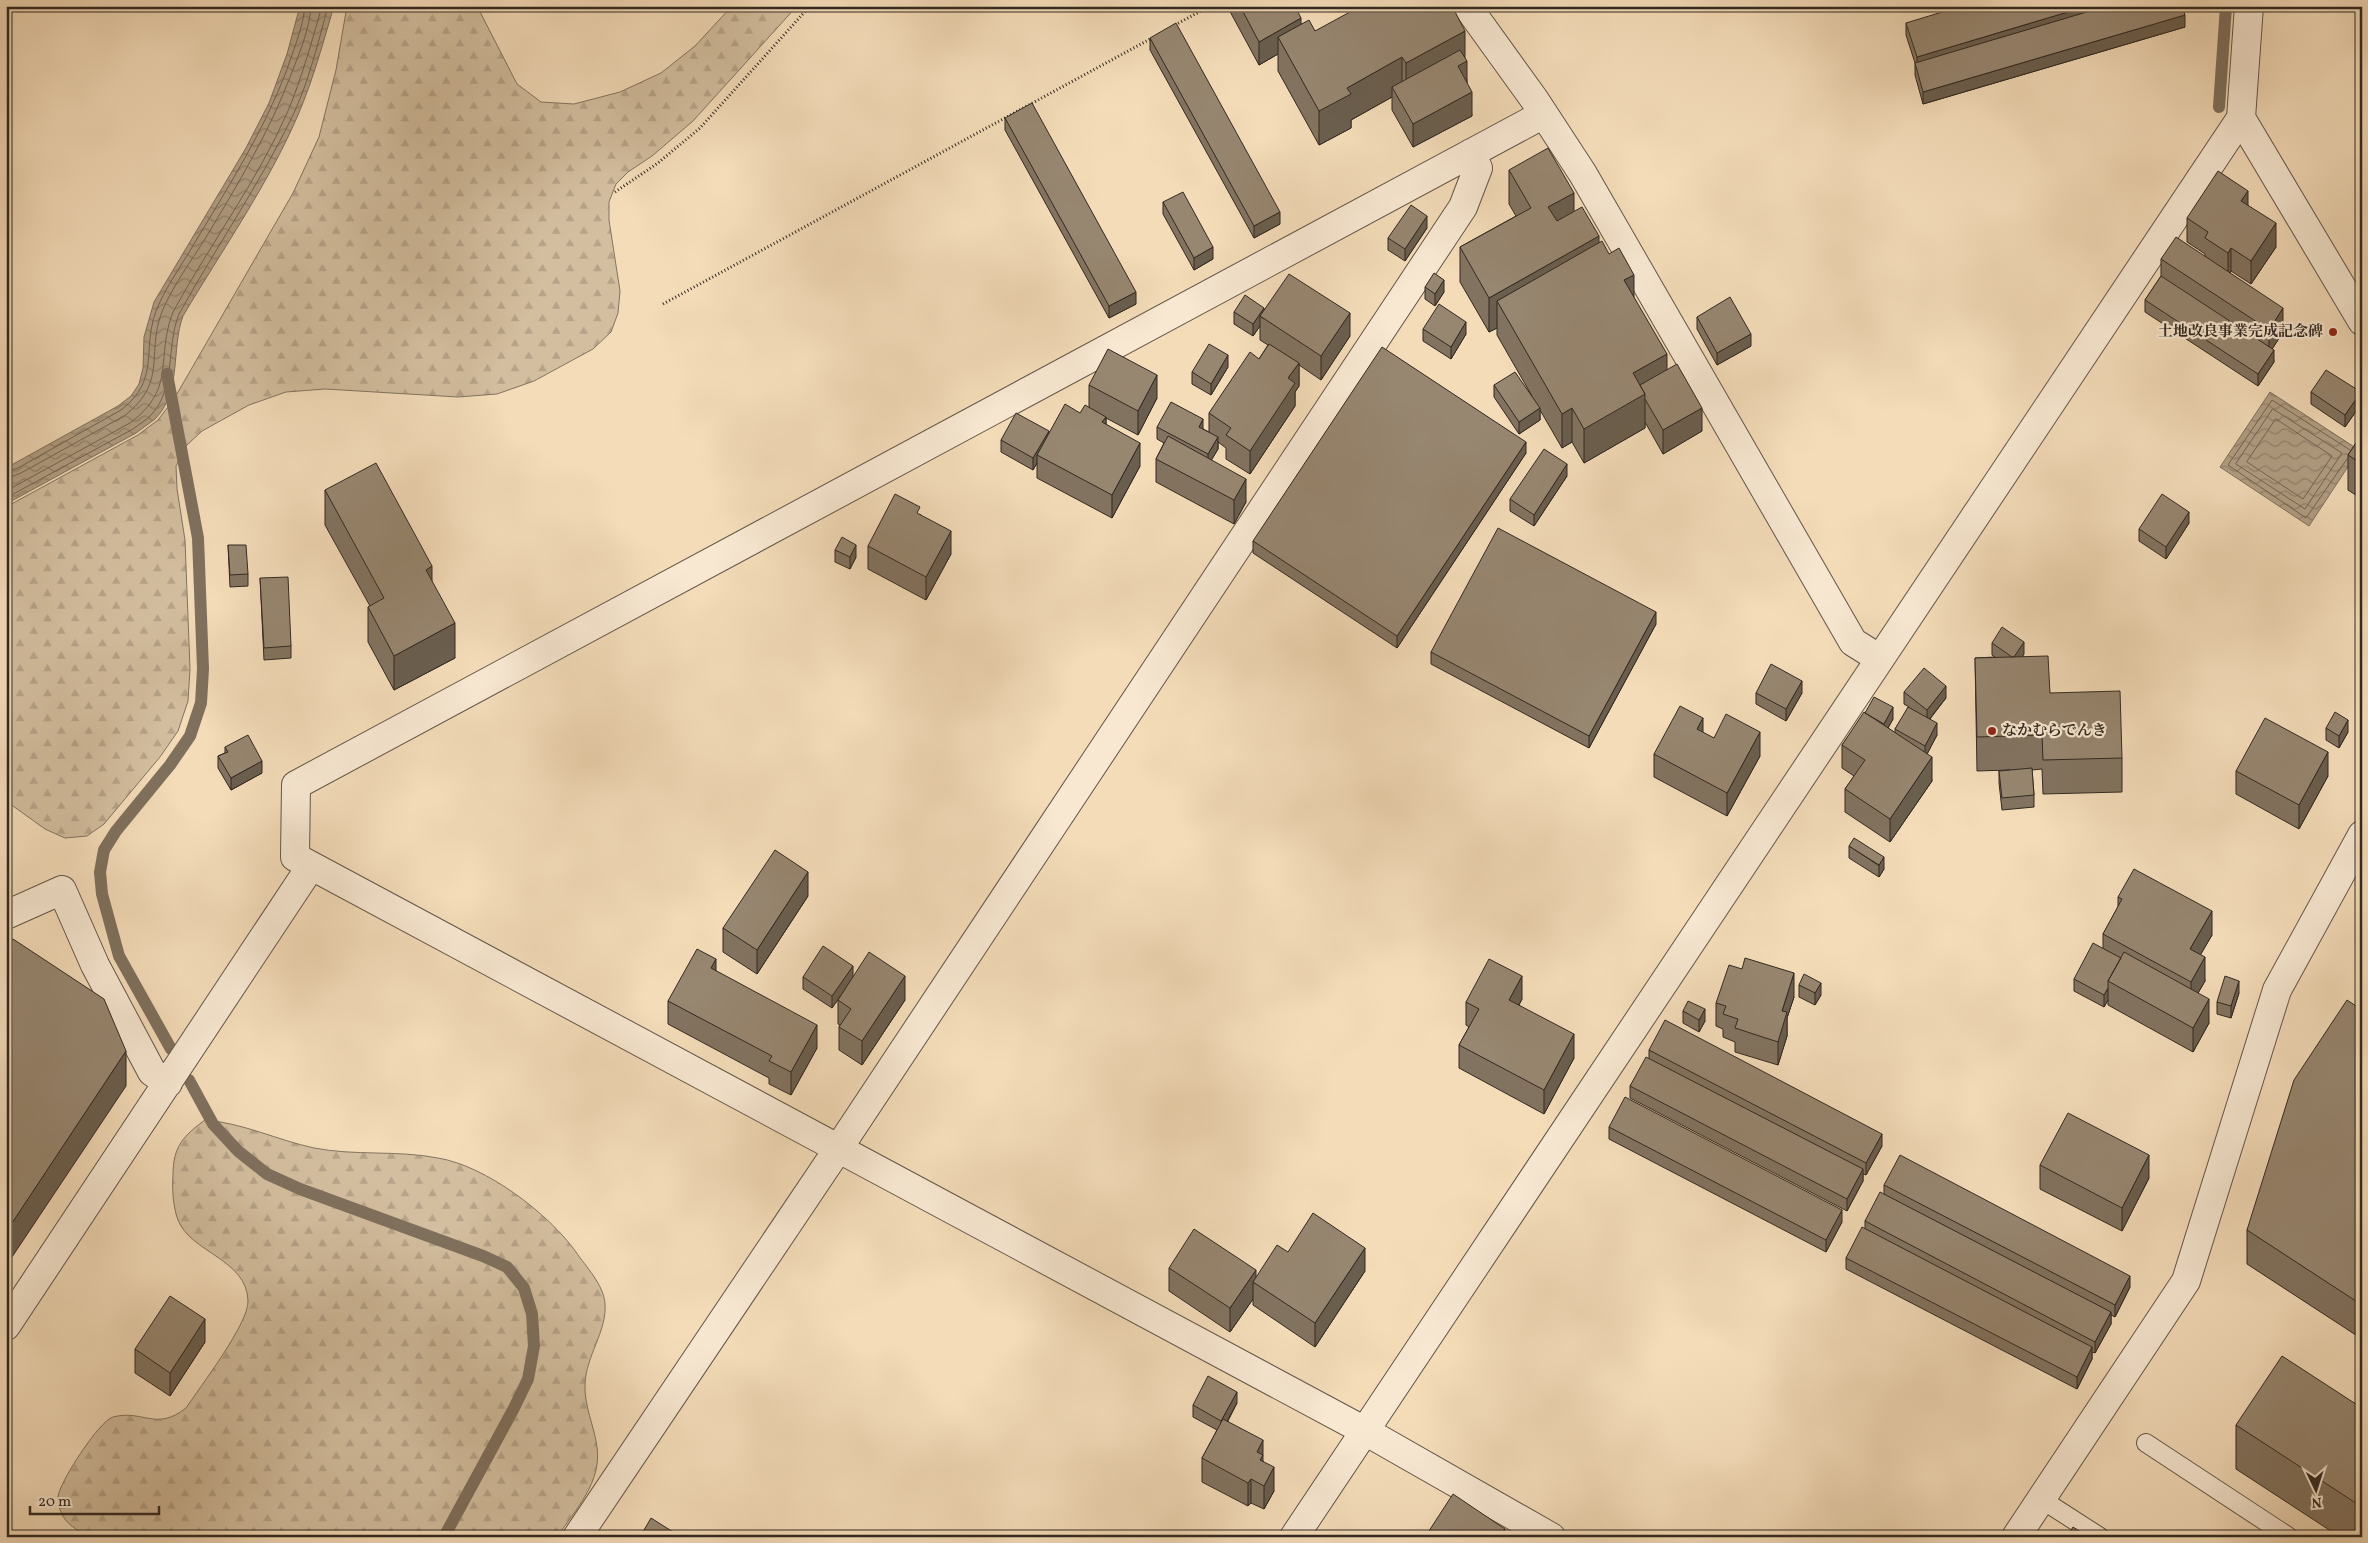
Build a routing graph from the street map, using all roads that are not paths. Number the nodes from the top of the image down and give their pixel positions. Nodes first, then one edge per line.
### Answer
1 (1467, 6) edge
2 (2249, 6) edge
3 (1544, 114) junction
4 (2241, 118) junction
5 (1471, 153) junction
6 (2362, 321) edge
7 (1880, 659) junction
8 (2362, 835) edge
9 (311, 866) junction
10 (6, 915) edge
11 (168, 1083) junction
12 (838, 1149) junction
13 (6, 1326) edge
14 (1365, 1431) junction
15 (2146, 1444) dead end
16 (2041, 1499) junction
17 (577, 1537) edge
18 (1294, 1537) edge
19 (1551, 1537) edge
20 (2016, 1537) edge
21 (2100, 1537) edge
22 (2289, 1537) edge

1 - 3 street
2 - 4 street
3 - 5 street
3 - 7 street
4 - 6 street
4 - 7 street
5 - 9 street
5 - 12 street
7 - 14 street
8 - 16 street
9 - 11 street
9 - 12 street
10 - 11 street
11 - 13 street
12 - 14 street
12 - 17 street
14 - 18 street
14 - 19 street
15 - 22 lane
16 - 20 street
16 - 21 lane

